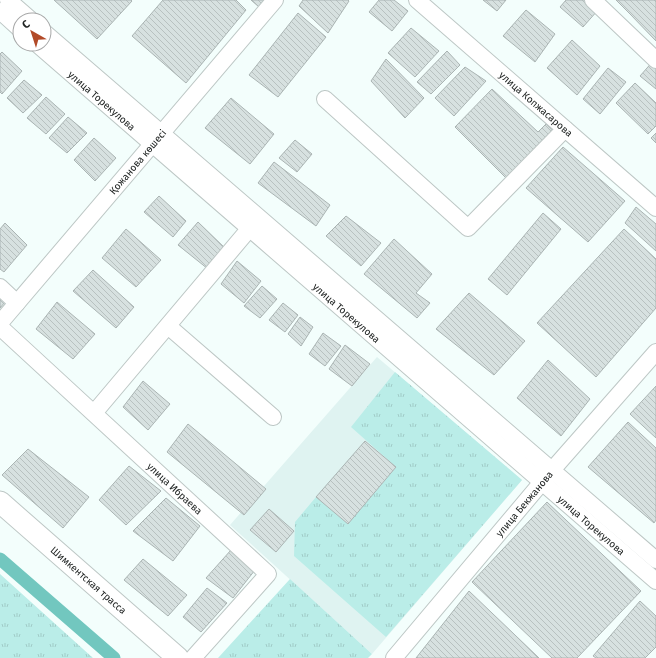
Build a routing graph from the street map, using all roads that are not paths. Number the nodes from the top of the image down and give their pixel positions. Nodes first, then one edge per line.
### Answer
1 (8, 0) edge
2 (275, 0) edge
3 (417, 0) edge
4 (593, 0) edge
5 (0, 12) edge
6 (22, 12) edge
7 (12, 22) edge
8 (52, 40) edge
9 (47, 52) edge
10 (656, 60) edge
11 (325, 99) dead end
12 (565, 129) junction
13 (156, 138) junction
14 (656, 208) edge
15 (250, 228) junction
16 (0, 287) edge
17 (17, 303) junction
18 (0, 323) edge
19 (0, 326) edge
20 (168, 326) junction
21 (656, 352) edge
22 (94, 413) junction
23 (273, 416) dead end
24 (553, 469) junction
25 (543, 483) junction
26 (0, 502) edge
27 (656, 560) edge
28 (656, 581) edge
29 (178, 658) edge
30 (193, 658) edge
31 (394, 658) edge

1 - 6 street
2 - 13 street, Қожанова көшесі
3 - 12 street, улица Копжасарова
4 - 10 street
5 - 7 street
8 - 13 street, улица Торекулова
9 - 13 street, улица Торекулова
11 - 12 street
12 - 14 street, улица Копжасарова
13 - 15 street, улица Торекулова
13 - 17 street, Қожанова көшесі
13 - 24 street, улица Торекулова
15 - 20 street
15 - 25 street, улица Торекулова
16 - 17 street
17 - 18 street, Қожанова көшесі
19 - 22 street, улица Ибраева
20 - 22 street
20 - 23 street
21 - 24 street, улица Бекжанова
22 - 30 street, улица Ибраева
24 - 25 street, улица Бекжанова
24 - 27 street, улица Торекулова
25 - 28 street, улица Торекулова
25 - 31 street, улица Бекжанова
26 - 29 main road, Шимкентская трасса

